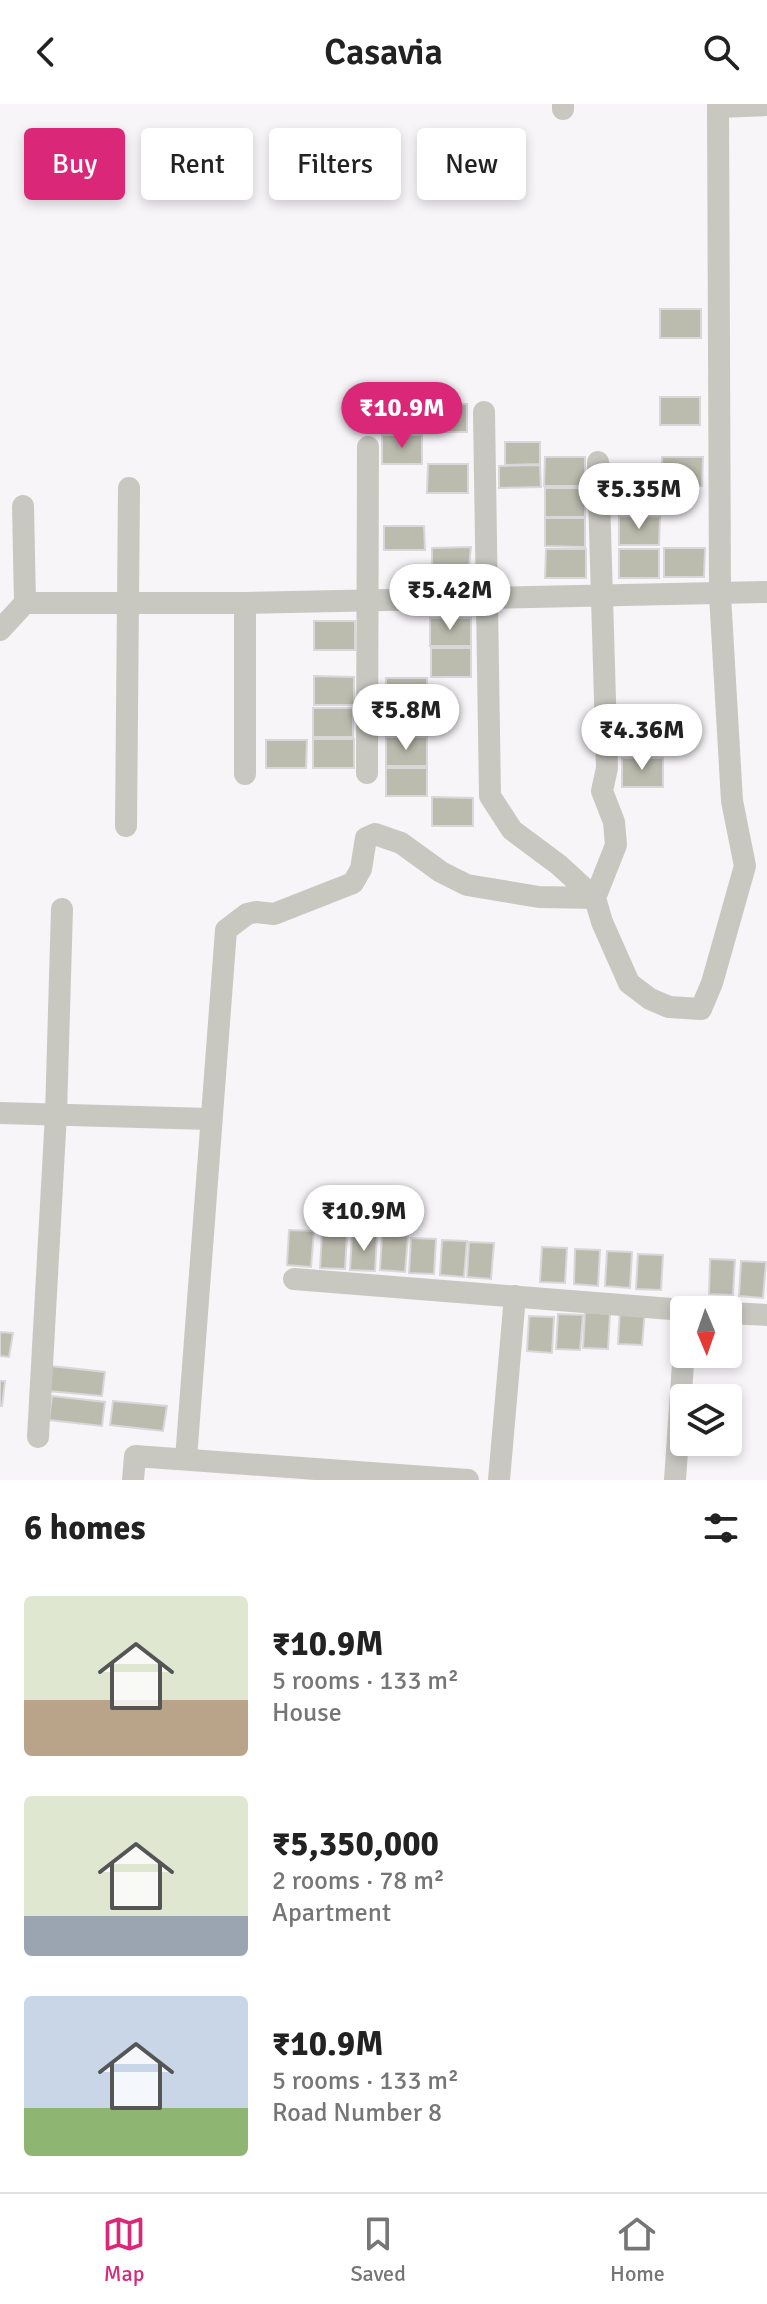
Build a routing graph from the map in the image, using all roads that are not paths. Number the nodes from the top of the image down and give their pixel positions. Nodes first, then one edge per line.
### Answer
1 (767, 105) edge
2 (718, 106) edge
3 (484, 412) dead end
4 (368, 447) dead end
5 (598, 462) dead end
6 (129, 488) dead end
7 (23, 506) dead end
8 (767, 592) edge
9 (720, 595) junction
10 (602, 596) junction
11 (486, 598) junction
12 (366, 599) junction
13 (25, 603) junction
14 (128, 603) junction
15 (245, 603) junction
16 (0, 630) edge
17 (367, 773) dead end
18 (245, 774) dead end
19 (126, 826) dead end
20 (595, 898) junction
21 (62, 909) dead end
22 (0, 1113) edge
23 (56, 1114) junction
24 (209, 1119) junction
25 (294, 1279) dead end
26 (515, 1296) junction
27 (670, 1309) edge
28 (742, 1314) edge
29 (767, 1315) edge
30 (683, 1368) edge
31 (38, 1437) dead end
32 (186, 1459) junction
33 (298, 1474) edge
34 (133, 1480) edge
35 (468, 1480) edge
36 (499, 1480) edge
37 (675, 1480) edge

1 - 2 street
2 - 9 street
3 - 11 street
4 - 12 street
5 - 10 street
6 - 14 street
7 - 13 street
8 - 9 street
9 - 10 street
9 - 20 street
10 - 11 street
10 - 20 street
11 - 12 street
11 - 20 street
12 - 15 street
12 - 17 street
13 - 14 street
13 - 16 street
14 - 15 street
14 - 19 street
15 - 18 street
20 - 24 street
21 - 23 street
22 - 23 street
23 - 24 street
23 - 31 street
24 - 32 street
25 - 26 street
26 - 27 street
26 - 36 street
28 - 29 street
30 - 37 street
32 - 33 street
32 - 34 street
33 - 35 street

